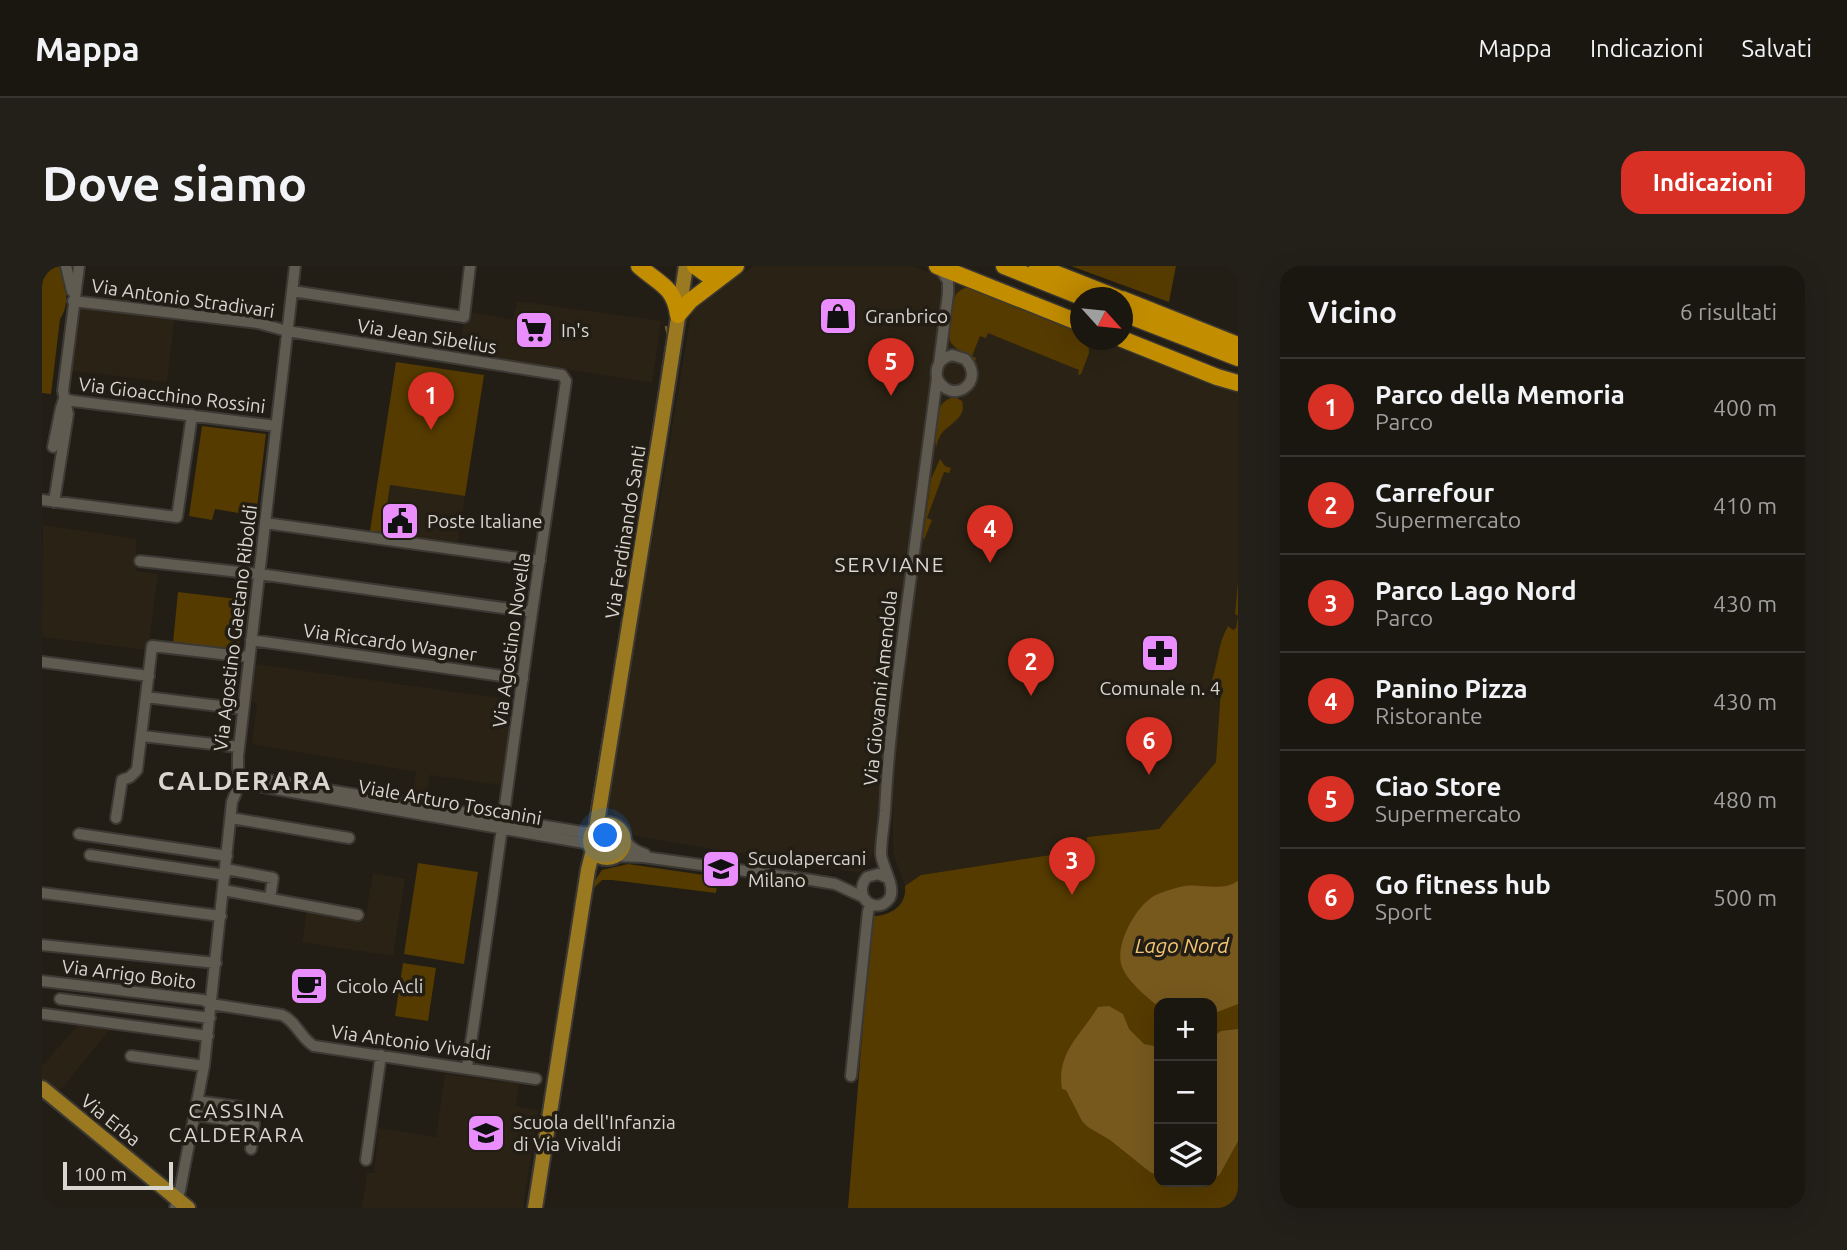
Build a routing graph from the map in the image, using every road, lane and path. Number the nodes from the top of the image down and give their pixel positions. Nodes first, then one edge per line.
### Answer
1 (66, 266) edge
2 (79, 266) edge
3 (295, 266) edge
4 (470, 266) edge
5 (639, 266) edge
6 (686, 266) edge
7 (695, 266) edge
8 (937, 266) edge
9 (1004, 266) edge
10 (1037, 266) edge
11 (730, 270) edge
12 (981, 284) junction
13 (1091, 287) edge
14 (292, 291) junction
15 (1070, 292) edge
16 (948, 294) junction
17 (73, 301) junction
18 (1133, 303) edge
19 (678, 315) junction
20 (1133, 317) edge
21 (1070, 319) edge
22 (287, 331) junction
23 (944, 333) junction
24 (1133, 343) edge
25 (1238, 345) edge
26 (957, 355) junction
27 (1238, 358) edge
28 (939, 364) junction
29 (562, 375) joint
30 (937, 378) junction
31 (1238, 383) edge
32 (948, 391) junction
33 (64, 398) junction
34 (933, 403) junction
35 (192, 415) junction
36 (276, 426) junction
37 (53, 447) edge
38 (48, 501) edge
39 (265, 523) junction
40 (140, 561) dead end
41 (540, 561) junction
42 (258, 574) junction
43 (532, 612) junction
44 (251, 640) junction
45 (249, 657) junction
46 (42, 662) edge
47 (149, 676) junction
48 (523, 679) junction
49 (146, 697) junction
50 (243, 709) junction
51 (142, 736) junction
52 (239, 747) junction
53 (241, 780) junction
54 (600, 803) junction
55 (116, 818) dead end
56 (231, 818) junction
57 (502, 824) junction
58 (611, 825) junction
59 (79, 834) dead end
60 (624, 837) junction
61 (349, 838) dead end
62 (593, 839) junction
63 (881, 853) junction
64 (90, 855) dead end
65 (227, 856) junction
66 (611, 857) junction
67 (664, 861) junction
68 (225, 872) junction
69 (867, 878) junction
70 (888, 878) junction
71 (835, 884) junction
72 (587, 887) junction
73 (223, 890) junction
74 (42, 893) edge
75 (270, 898) junction
76 (867, 900) junction
77 (358, 915) dead end
78 (219, 916) junction
79 (42, 945) edge
80 (216, 963) junction
81 (42, 981) edge
82 (60, 999) dead end
83 (210, 1003) junction
84 (44, 1014) dead end
85 (210, 1018) junction
86 (208, 1036) junction
87 (381, 1055) junction
88 (131, 1056) dead end
89 (204, 1066) junction
90 (467, 1068) junction
91 (850, 1076) dead end
92 (536, 1079) dead end
93 (42, 1088) edge
94 (197, 1101) junction
95 (240, 1107) dead end
96 (195, 1115) junction
97 (250, 1149) dead end
98 (366, 1160) dead end
99 (180, 1205) edge
100 (535, 1208) edge

1 - 17 street
2 - 17 street
3 - 14 street, Via Agostino Gaetano Riboldi
4 - 14 street
5 - 19 highway
6 - 19 main road, Via Ferdinando Santi
7 - 11 highway
8 - 12 highway
8 - 16 street
9 - 15 highway
10 - 13 highway
11 - 19 highway
12 - 16 street
12 - 21 highway
14 - 22 street, Via Agostino Gaetano Riboldi
16 - 23 street
17 - 22 street, Via Antonio Stradivari
17 - 33 street
18 - 25 highway
19 - 54 main road, Via Ferdinando Santi
20 - 27 highway
22 - 29 street, Via Jean Sibelius
22 - 36 street, Via Agostino Gaetano Riboldi
23 - 26 street
23 - 28 street
24 - 31 highway
26 - 28 street
26 - 32 street
28 - 30 street
29 - 41 street, Via Agostino Novella
30 - 32 street
30 - 34 street, Via Giovanni Amendola
32 - 34 street
33 - 35 street, Via Gioacchino Rossini
33 - 37 street
34 - 63 street, Via Giovanni Amendola
35 - 36 street, Via Gioacchino Rossini
35 - 38 street
36 - 39 street, Via Agostino Gaetano Riboldi
37 - 38 street
39 - 41 street
39 - 42 street, Via Agostino Gaetano Riboldi
40 - 42 street
41 - 43 street, Via Agostino Novella
42 - 43 street
42 - 44 street, Via Agostino Gaetano Riboldi
43 - 48 street, Via Agostino Novella
44 - 45 street, Via Agostino Gaetano Riboldi
44 - 48 street, Via Riccardo Wagner
45 - 47 street
45 - 50 street, Via Agostino Gaetano Riboldi
46 - 47 street
47 - 49 street
48 - 57 street, Via Agostino Novella
49 - 50 street
49 - 51 street
50 - 52 street, Via Agostino Gaetano Riboldi
51 - 52 street
51 - 55 street
52 - 53 street, Via Agostino Gaetano Riboldi
53 - 56 street, Via Agostino Gaetano Riboldi
53 - 57 street, Viale Arturo Toscanini
54 - 58 main road
54 - 62 main road, Via Ferdinando Santi
56 - 61 street
56 - 65 street, Via Agostino Gaetano Riboldi
57 - 62 street, Viale Arturo Toscanini
57 - 90 street, Via Agostino Novella
58 - 60 main road
58 - 62 main road
59 - 65 street
60 - 66 main road
60 - 67 street
62 - 66 main road
62 - 72 main road, Via Ferdinando Santi
63 - 69 street, Via Giovanni Amendola
63 - 70 street, Via Giovanni Amendola
64 - 68 street
65 - 68 street, Via Agostino Gaetano Riboldi
66 - 67 street
66 - 72 main road, Via Ferdinando Santi
67 - 71 street
68 - 73 street, Via Agostino Gaetano Riboldi
68 - 75 street
69 - 70 street
69 - 71 street
69 - 76 street
70 - 76 street
71 - 76 street
72 - 100 main road, Via Ferdinando Santi
73 - 75 street
73 - 78 street, Via Agostino Gaetano Riboldi
74 - 78 street
75 - 77 street
76 - 91 street
78 - 80 street, Via Agostino Gaetano Riboldi
79 - 80 street
80 - 83 street, Via Agostino Gaetano Riboldi
81 - 83 street, Via Arrigo Boito
82 - 85 street
83 - 85 street, Via Agostino Gaetano Riboldi
83 - 87 street, Via Antonio Vivaldi
84 - 86 street
85 - 86 street, Via Agostino Gaetano Riboldi
86 - 89 street, Via Agostino Gaetano Riboldi
87 - 90 street, Via Antonio Vivaldi
87 - 98 street
88 - 89 street
89 - 94 street, Via Agostino Gaetano Riboldi
90 - 92 street, Via Antonio Vivaldi
93 - 99 main road, Via Erba
94 - 95 street
94 - 96 street, Via Agostino Gaetano Riboldi
96 - 97 street
96 - 99 street, Via Agostino Gaetano Riboldi

